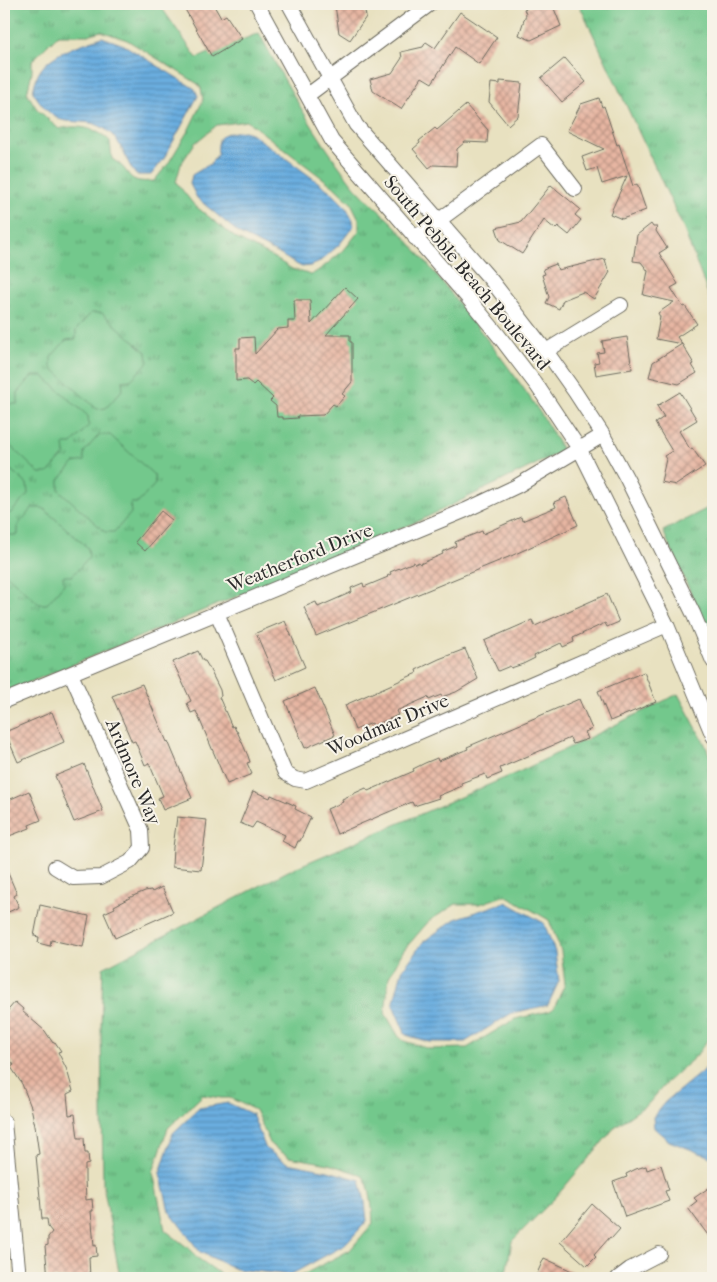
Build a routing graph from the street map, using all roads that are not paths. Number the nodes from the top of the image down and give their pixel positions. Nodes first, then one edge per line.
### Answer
1 (257, 4) edge
2 (289, 4) edge
3 (430, 4) edge
4 (331, 78) junction
5 (308, 95) junction
6 (576, 188) dead end
7 (438, 221) junction
8 (415, 238) junction
9 (622, 305) dead end
10 (546, 351) junction
11 (603, 435) junction
12 (580, 450) junction
13 (217, 613) junction
14 (667, 625) junction
15 (713, 661) edge
16 (71, 674) junction
17 (4, 701) edge
18 (713, 736) edge
19 (55, 867) dead end
20 (4, 1122) edge
21 (658, 1254) dead end
22 (19, 1278) edge
23 (618, 1278) edge

1 - 5 street, South Pebble Beach Boulevard
2 - 4 street, South Pebble Beach Boulevard
3 - 4 street
4 - 5 street
4 - 7 street, South Pebble Beach Boulevard
5 - 8 street, South Pebble Beach Boulevard
6 - 7 street
7 - 8 street
7 - 10 street, South Pebble Beach Boulevard
8 - 12 street, South Pebble Beach Boulevard
9 - 10 street
10 - 11 street, South Pebble Beach Boulevard
11 - 12 street, Weatherford Drive
11 - 15 street, South Pebble Beach Boulevard
12 - 13 street, Weatherford Drive
12 - 14 street, South Pebble Beach Boulevard
13 - 14 street, Woodmar Drive
13 - 16 street, Weatherford Drive
14 - 18 street, South Pebble Beach Boulevard
16 - 17 street, Weatherford Drive
16 - 19 street, Ardmore Way
20 - 22 street
21 - 23 street

